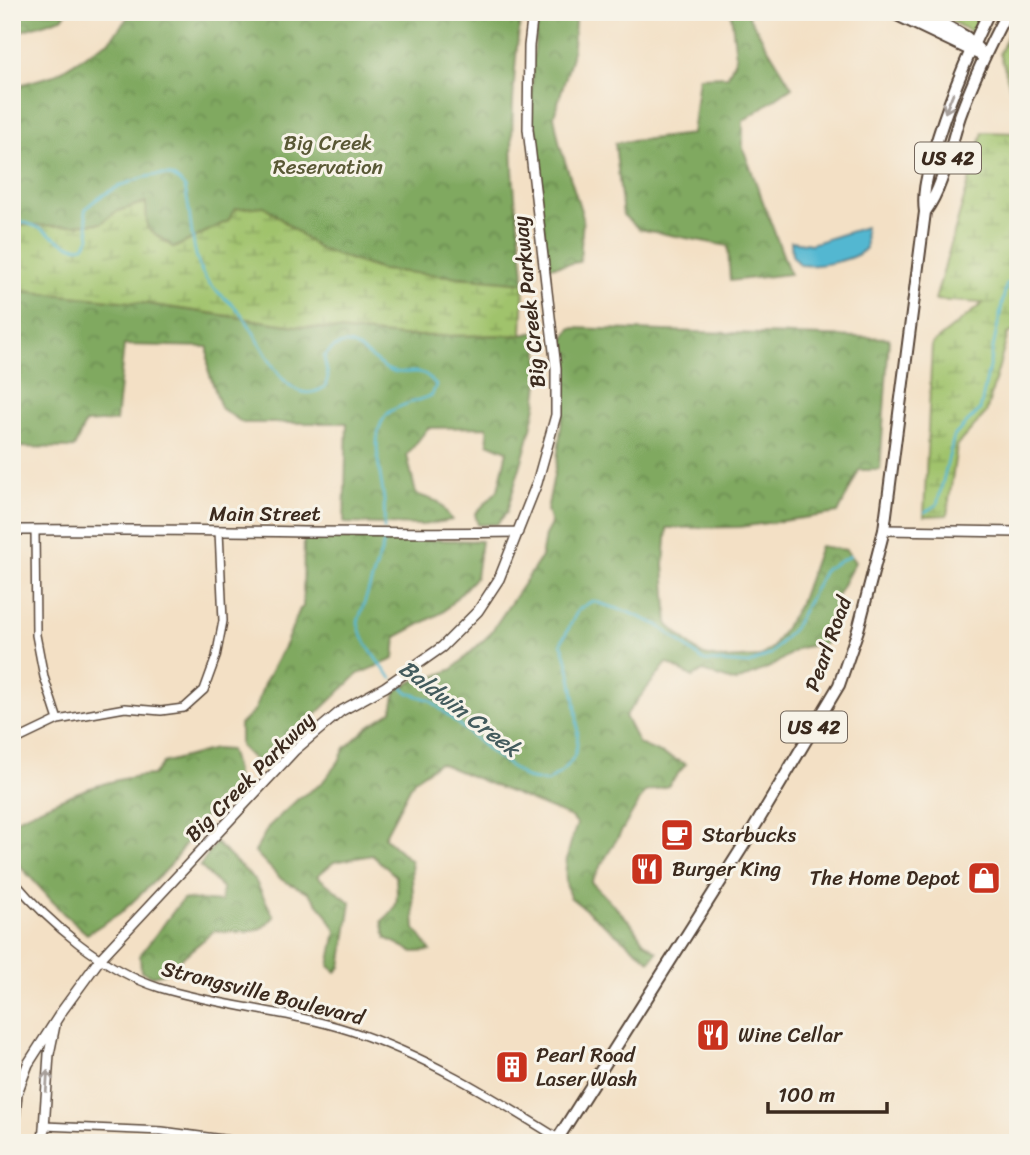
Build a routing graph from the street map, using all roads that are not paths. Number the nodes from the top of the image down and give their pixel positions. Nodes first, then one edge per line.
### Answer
1 (533, 12) edge
2 (893, 12) edge
3 (920, 12) edge
4 (989, 12) edge
5 (1007, 12) edge
6 (972, 47) junction
7 (984, 55) junction
8 (925, 212) junction
9 (12, 530) edge
10 (35, 530) junction
11 (884, 530) junction
12 (219, 531) junction
13 (518, 532) junction
14 (1018, 532) edge
15 (58, 720) junction
16 (12, 742) edge
17 (12, 879) edge
18 (100, 959) junction
19 (56, 1020) junction
20 (44, 1126) junction
21 (557, 1140) edge
22 (13, 1143) edge
23 (43, 1143) edge
24 (253, 1143) edge

1 - 13 street, Big Creek Parkway
2 - 6 highway
3 - 6 highway
4 - 6 main road, Pearl Road / US 42
5 - 7 main road, Pearl Road / US 42
6 - 7 highway
6 -> 8 main road, Pearl Road / US 42
7 - 8 main road, Pearl Road / US 42
8 - 11 main road, Pearl Road / US 42
9 - 10 street, Main Street
10 - 12 street, Main Street
10 - 15 street
11 - 14 street
11 - 21 main road, Pearl Road / US 42
12 - 13 street, Main Street
12 - 15 street
13 - 18 street, Big Creek Parkway
15 - 16 street
17 - 18 street, Strongsville Boulevard
18 - 19 street, Big Creek Parkway
18 - 21 street, Strongsville Boulevard
20 -> 19 street, Big Creek Parkway
19 - 22 street, Big Creek Parkway
20 - 23 street, Big Creek Parkway
20 - 24 street

